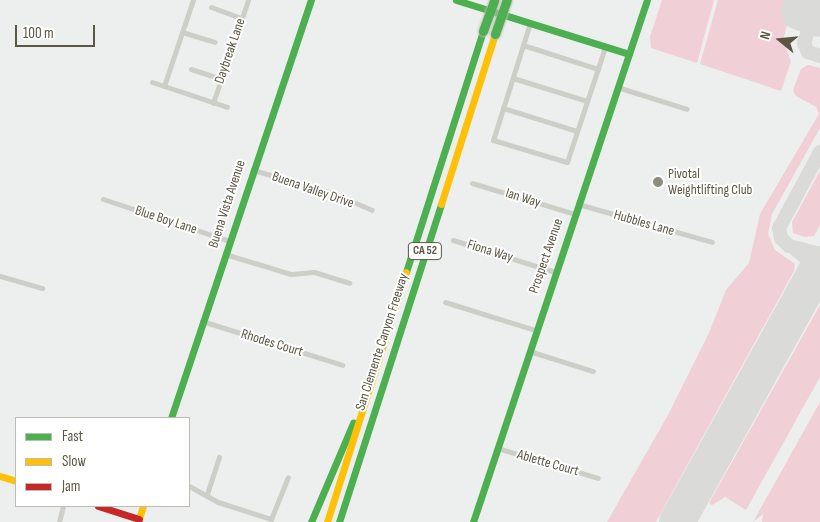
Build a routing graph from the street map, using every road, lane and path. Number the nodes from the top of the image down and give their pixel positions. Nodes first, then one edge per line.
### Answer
1 (193, 0) edge
2 (248, 0) edge
3 (311, 0) edge
4 (456, 0) edge
5 (494, 0) edge
6 (507, 0) edge
7 (647, 0) edge
8 (211, 7) dead end
9 (242, 18) junction
10 (530, 23) junction
11 (182, 32) junction
12 (214, 42) dead end
13 (523, 45) junction
14 (605, 47) junction
15 (629, 54) junction
16 (191, 69) dead end
17 (598, 69) junction
18 (512, 78) junction
19 (221, 79) junction
20 (152, 82) dead end
21 (164, 86) junction
22 (617, 87) junction
23 (587, 101) junction
24 (213, 103) junction
25 (227, 107) dead end
26 (503, 108) junction
27 (687, 109) dead end
28 (577, 131) junction
29 (253, 170) junction
30 (472, 183) dead end
31 (102, 199) dead end
32 (577, 204) junction
33 (372, 210) dead end
34 (575, 214) junction
35 (454, 240) dead end
36 (229, 241) junction
37 (712, 242) dead end
38 (225, 254) junction
39 (555, 272) junction
40 (0, 276) edge
41 (349, 283) dead end
42 (42, 288) dead end
43 (445, 302) dead end
44 (202, 321) junction
45 (535, 330) junction
46 (384, 344) junction
47 (529, 351) junction
48 (342, 365) dead end
49 (593, 371) dead end
50 (171, 417) edge
51 (497, 448) junction
52 (219, 457) dead end
53 (356, 469) junction
54 (0, 476) edge
55 (288, 477) dead end
56 (598, 478) dead end
57 (15, 481) edge
58 (190, 486) edge
59 (207, 494) junction
60 (64, 507) edge
61 (101, 507) edge
62 (143, 507) edge
63 (139, 520) edge
64 (59, 522) edge
65 (311, 522) edge
66 (327, 522) edge
67 (339, 522) edge
68 (344, 522) edge
69 (473, 522) edge

1 - 11 street
2 - 9 street, Daybreak Lane
3 - 29 main road, Buena Vista Avenue
4 - 10 main road
5 - 46 main road, San Clemente Canyon Freeway / CA 52, bridge
6 - 53 main road, San Clemente Canyon Freeway / CA 52, bridge
7 - 15 main road, Prospect Avenue
8 - 9 street
9 - 19 street, Daybreak Lane
10 - 13 street
10 - 14 main road
11 - 12 street
11 - 21 street
13 - 17 street
13 - 18 street
14 - 15 main road
14 - 17 street
15 - 22 main road, Prospect Avenue
16 - 19 street
17 - 23 street
18 - 23 street
18 - 26 street
19 - 24 street, Daybreak Lane
20 - 21 street
21 - 24 street
22 - 27 street
22 - 32 main road, Prospect Avenue
23 - 28 street
24 - 25 street
26 - 28 street
26 - 28 street
29 - 33 street, Buena Valley Drive
29 - 36 main road, Buena Vista Avenue
30 - 34 street, Ian Way
31 - 36 street, Blue Boy Lane
32 - 34 main road, Prospect Avenue
32 - 37 street, Hubbles Lane
34 - 39 main road, Prospect Avenue
35 - 39 street, Fiona Way
36 - 38 main road, Buena Vista Avenue
38 - 41 street
38 - 44 main road, Buena Vista Avenue
39 - 45 main road, Prospect Avenue
40 - 42 street
43 - 45 street
44 - 48 street, Rhodes Court
44 - 50 main road, Buena Vista Avenue
45 - 47 main road, Prospect Avenue
46 - 65 main road
46 - 66 main road, San Clemente Canyon Freeway / CA 52
47 - 49 street
47 - 51 main road, Prospect Avenue
51 - 56 street, Ablette Court
51 - 69 main road, Prospect Avenue
52 - 59 street
53 - 67 main road, San Clemente Canyon Freeway / CA 52
53 - 68 main road
54 - 57 main road
55 - 59 street
58 - 59 street
60 - 64 street
61 - 63 main road
62 - 63 main road

